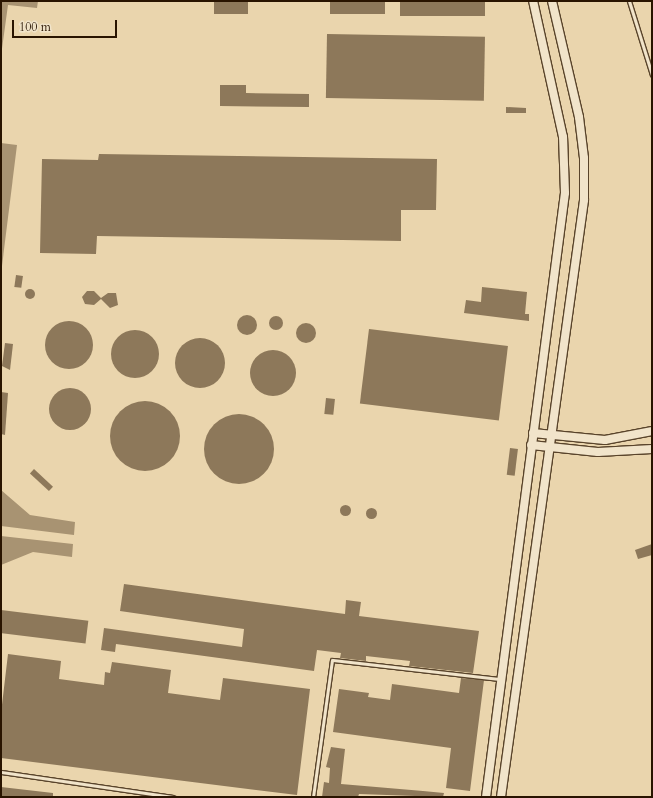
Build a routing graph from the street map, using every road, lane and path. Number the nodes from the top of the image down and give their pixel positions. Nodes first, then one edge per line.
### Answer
1 (533, 1) edge
2 (552, 1) edge
3 (629, 1) edge
4 (652, 75) edge
5 (652, 431) edge
6 (533, 433) junction
7 (552, 435) junction
8 (531, 445) junction
9 (550, 447) junction
10 (652, 449) edge
11 (502, 679) junction
12 (1, 772) edge
13 (173, 797) edge
14 (313, 797) edge
15 (486, 797) edge
16 (501, 797) edge

1 - 6 street
2 - 7 street
3 - 4 lane
5 - 7 street
6 - 7 street
6 - 8 street
7 - 9 street
8 - 9 street
8 - 11 street
9 - 10 street
9 - 16 street
11 - 14 lane
11 - 15 street
12 - 13 lane

